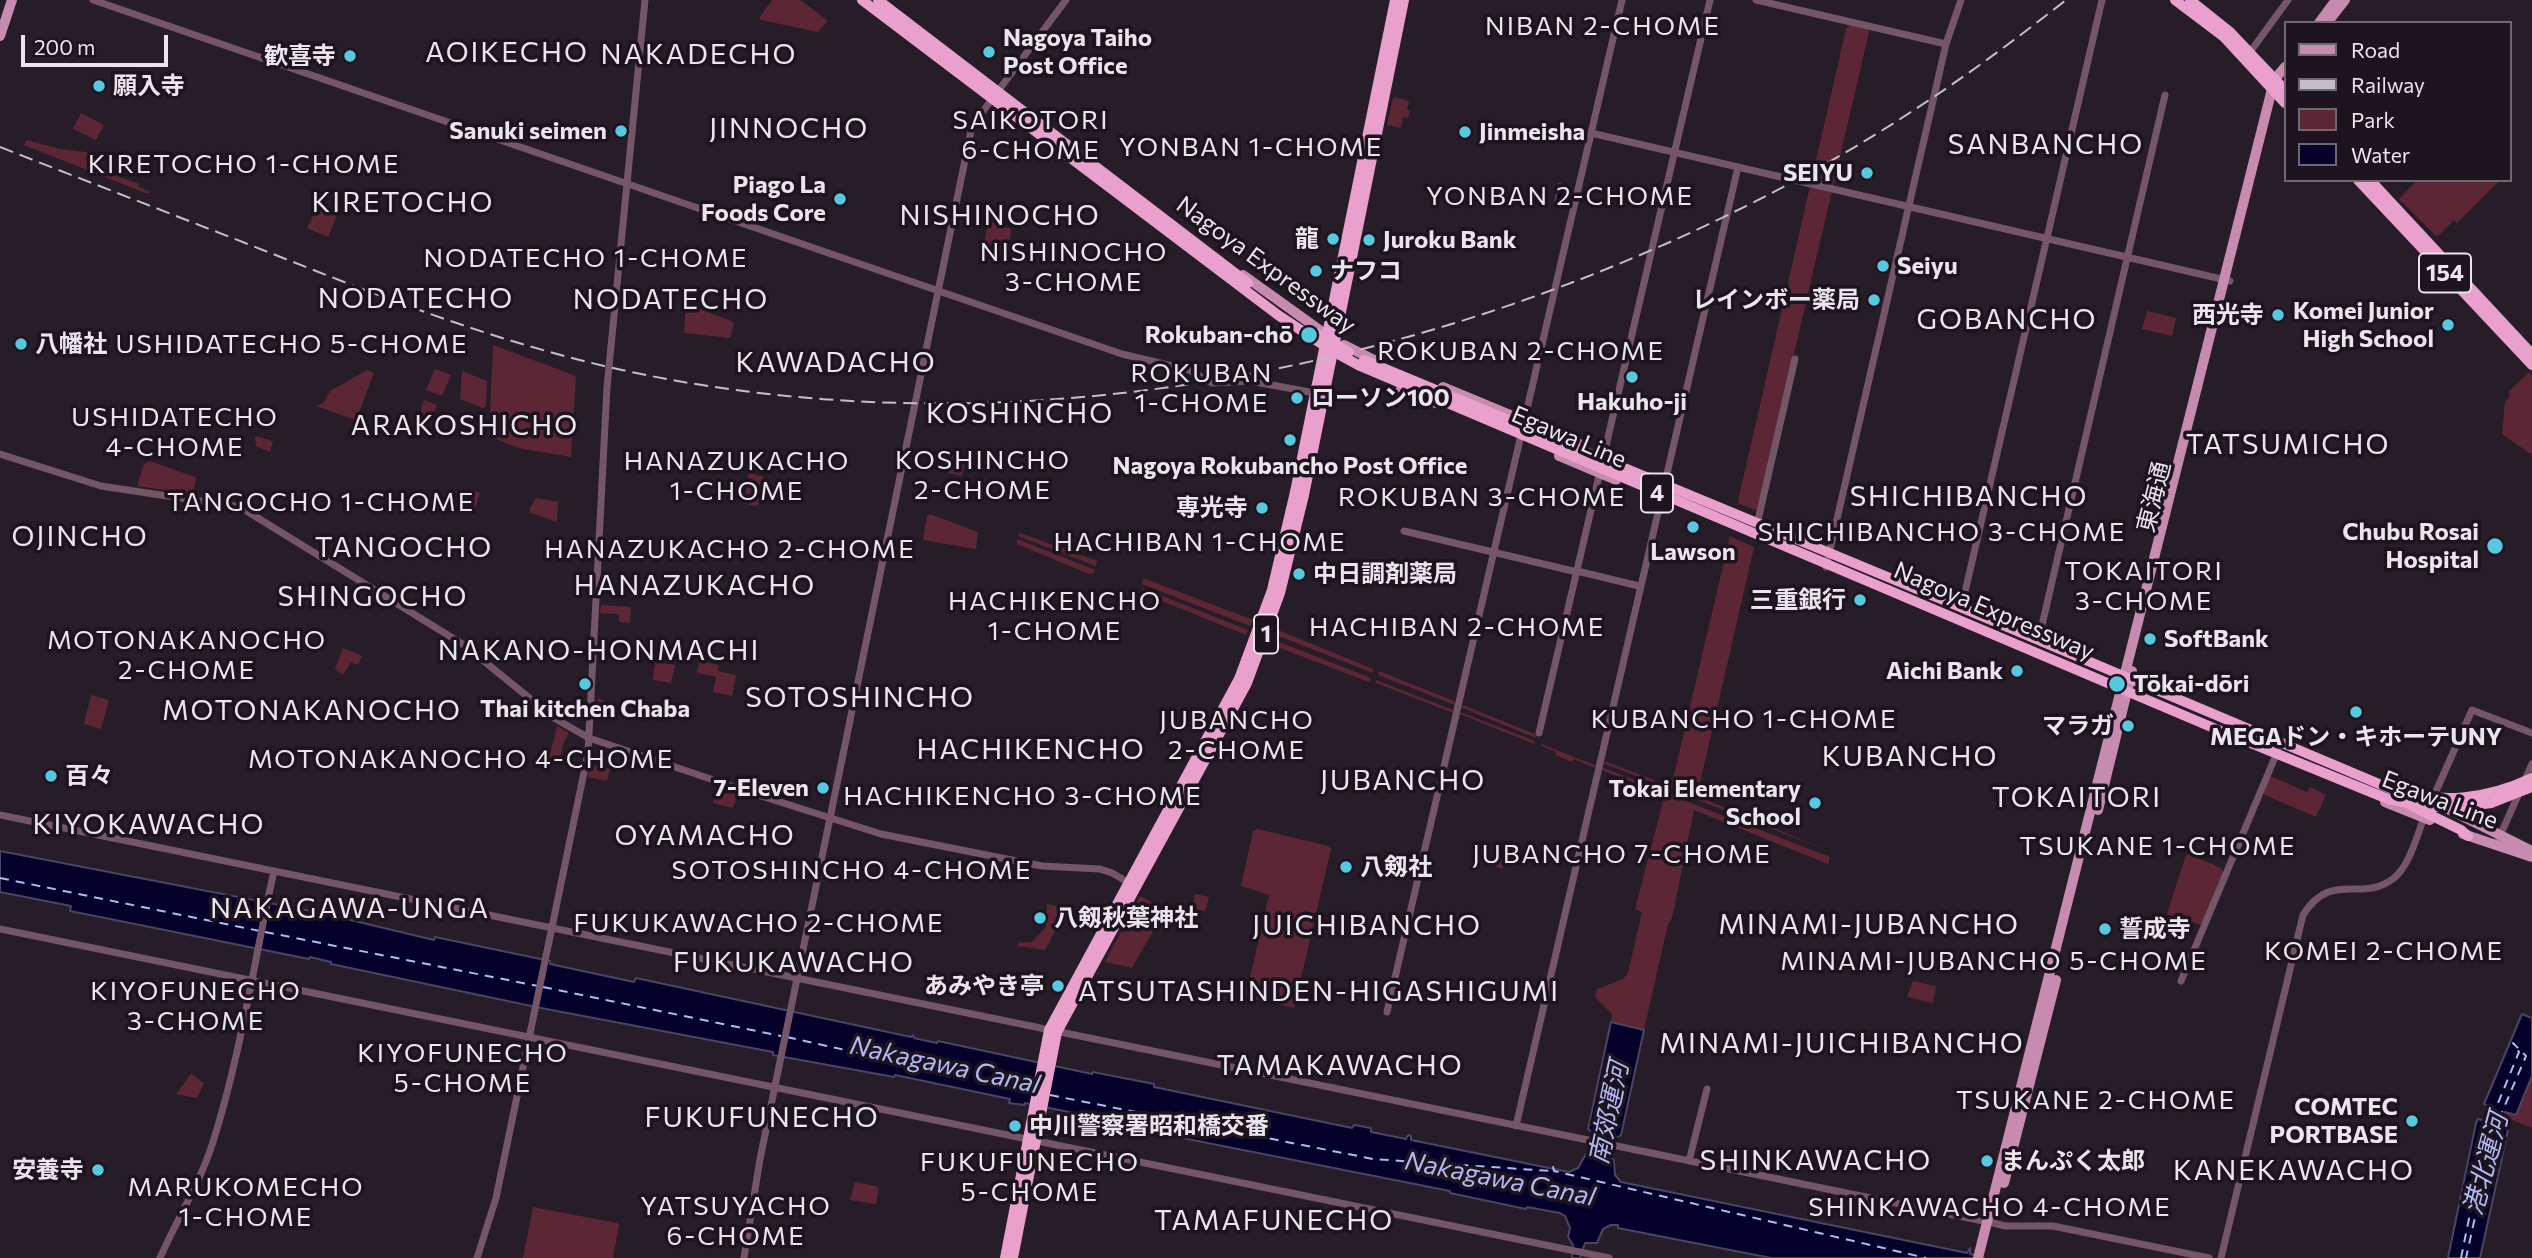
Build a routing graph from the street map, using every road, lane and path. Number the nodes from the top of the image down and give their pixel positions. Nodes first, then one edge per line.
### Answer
1 (5, 0) edge
2 (12, 0) edge
3 (93, 0) edge
4 (645, 0) edge
5 (860, 0) edge
6 (870, 0) edge
7 (879, 0) edge
8 (1066, 0) edge
9 (1395, 0) edge
10 (1404, 0) edge
11 (1622, 0) edge
12 (1710, 0) edge
13 (1756, 0) edge
14 (1961, 0) edge
15 (2102, 0) edge
16 (2175, 0) edge
17 (2190, 0) edge
18 (2288, 0) edge
19 (2336, 0) edge
20 (2345, 0) edge
21 (0, 15) edge
22 (2320, 21) edge
23 (2329, 21) edge
24 (0, 36) edge
25 (1946, 44) junction
26 (2247, 50) junction
27 (2279, 86) edge
28 (1000, 89) junction
29 (2165, 95) dead end
30 (990, 102) junction
31 (1037, 120) junction
32 (1591, 133) junction
33 (1674, 152) junction
34 (1738, 167) junction
35 (2360, 182) edge
36 (2372, 182) edge
37 (627, 183) junction
38 (1116, 197) junction
39 (1909, 206) junction
40 (2047, 239) junction
41 (2128, 257) junction
42 (1244, 276) junction
43 (2227, 280) junction
44 (937, 291) junction
45 (1331, 338) junction
46 (1328, 352) junction
47 (2532, 354) edge
48 (1795, 359) dead end
49 (2532, 365) edge
50 (1397, 369) junction
51 (1315, 393) junction
52 (1524, 419) junction
53 (1520, 439) junction
54 (0, 454) edge
55 (1604, 455) junction
56 (1600, 474) junction
57 (1664, 480) junction
58 (1660, 498) junction
59 (1727, 509) junction
60 (1711, 519) junction
61 (1758, 520) junction
62 (1404, 531) dead end
63 (1830, 550) junction
64 (1494, 552) junction
65 (1826, 567) junction
66 (1577, 572) junction
67 (1639, 586) junction
68 (1962, 605) junction
69 (1970, 624) junction
70 (2039, 638) junction
71 (2110, 670) junction
72 (2128, 675) junction
73 (2121, 687) junction
74 (1539, 733) dead end
75 (2532, 733) edge
76 (589, 738) junction
77 (2282, 739) junction
78 (2275, 757) junction
79 (2532, 764) edge
80 (2336, 772) junction
81 (2532, 778) edge
82 (2383, 781) junction
83 (2532, 787) edge
84 (2432, 800) junction
85 (2425, 815) junction
86 (0, 816) edge
87 (829, 819) junction
88 (2468, 836) joint
89 (2498, 841) junction
90 (2532, 851) edge
91 (2532, 857) edge
92 (274, 871) junction
93 (1132, 886) junction
94 (0, 929) edge
95 (551, 929) junction
96 (797, 979) junction
97 (251, 980) junction
98 (2181, 981) dead end
99 (1387, 1012) dead end
100 (1053, 1031) junction
101 (529, 1037) junction
102 (775, 1088) junction
103 (1706, 1089) dead end
104 (1516, 1126) junction
105 (1030, 1140) junction
106 (1689, 1161) junction
107 (1990, 1223) junction
108 (1982, 1255) edge
109 (160, 1258) edge
110 (477, 1258) edge
111 (744, 1258) edge
112 (1005, 1258) edge
113 (1013, 1258) edge
114 (1609, 1258) edge
115 (2209, 1258) edge
116 (2221, 1258) edge

1 - 21 main road
2 - 24 main road
3 - 37 street
4 - 37 street
5 - 30 main road, Egawa Line
5 - 69 highway, Nagoya Expressway / 4, bridge
6 - 38 highway, bridge
7 - 28 main road, Egawa Line
7 - 31 highway, Nagoya Expressway / 4, bridge
8 - 28 street
9 - 45 highway, 1
10 - 45 highway, 1
11 - 32 street
12 - 33 street
13 - 25 street
14 - 25 street
15 - 40 street
16 - 27 highway
17 - 26 highway
18 - 26 street
19 - 22 main road
20 - 23 main road
25 - 39 street
26 - 27 highway
27 - 43 main road, 東海通
28 - 30 street
28 - 42 main road, Egawa Line
29 - 41 street
30 - 38 main road, Egawa Line
30 - 44 street
31 - 42 highway, bridge
31 - 59 highway, Nagoya Expressway / 4, bridge
32 - 33 street
32 - 52 street
33 - 34 street
33 - 55 street
34 - 39 street
34 - 57 street
35 - 49 highway, 154
36 - 47 highway, 154
37 - 44 street
37 - 76 street
38 - 46 main road, Egawa Line
39 - 40 street
39 - 63 street
40 - 41 street
40 - 68 street
41 - 43 street
41 - 70 street
42 - 45 main road, Egawa Line
43 - 72 main road, 東海通
44 - 51 street
44 - 87 street
45 - 46 highway, 1
45 - 50 main road, Egawa Line
46 - 51 highway, 1
46 - 53 main road, Egawa Line
46 - 93 highway, 1
48 - 61 street
50 - 52 main road, Egawa Line
50 - 59 highway, bridge
51 - 93 highway, 1
52 - 53 street
52 - 55 main road, Egawa Line
53 - 56 main road, Egawa Line
53 - 64 street
54 - 76 street
55 - 56 street
55 - 57 main road, Egawa Line
56 - 58 main road, Egawa Line
56 - 66 street
57 - 58 street
57 - 61 main road, Egawa Line
58 - 60 main road, Egawa Line
58 - 67 street
59 - 71 highway, Nagoya Expressway / 4, bridge
60 - 65 main road, Egawa Line
60 - 69 highway, bridge
61 - 63 main road, Egawa Line
62 - 64 street
63 - 65 street
63 - 68 main road, Egawa Line
64 - 66 street
64 - 99 street
65 - 73 main road, Egawa Line
66 - 67 street
66 - 74 street
67 - 104 street
68 - 70 main road, Egawa Line
69 - 73 highway, Nagoya Expressway / 4, bridge
70 - 72 main road, Egawa Line
71 - 80 highway, bridge
71 - 81 highway, Nagoya Expressway / 4, bridge
72 - 73 main road, 東海通
72 - 77 main road, Egawa Line
73 - 78 main road, Egawa Line
73 - 80 highway, bridge
73 - 83 highway, Nagoya Expressway / 4, bridge
73 - 107 main road, 東海通
73 - 107 main road, 東海通
75 - 84 street
76 - 87 street
76 - 95 street
77 - 78 street
77 - 82 main road, Egawa Line
78 - 85 main road, Egawa Line
78 - 98 street
79 - 89 street
80 - 82 highway
80 - 85 highway
82 - 84 main road, Egawa Line
84 - 85 street
84 - 89 main road, Egawa Line
85 - 88 highway
85 - 116 street
86 - 92 street
87 - 93 street
87 - 96 street
88 - 89 main road, Egawa Line
89 - 90 main road, Egawa Line
89 - 91 main road, Egawa Line
92 - 95 street
92 - 97 street
93 - 100 highway, 1
94 - 97 street
95 - 96 street
95 - 101 street
96 - 100 street
96 - 102 street
97 - 101 street
97 - 109 street
100 - 104 street
100 - 105 highway, 1
101 - 102 street
101 - 110 street
102 - 105 street
102 - 111 street
103 - 106 street
104 - 106 street
105 - 112 highway, 1
105 - 113 highway, 1
105 - 114 street
106 - 107 street
107 - 108 main road
107 - 115 street

